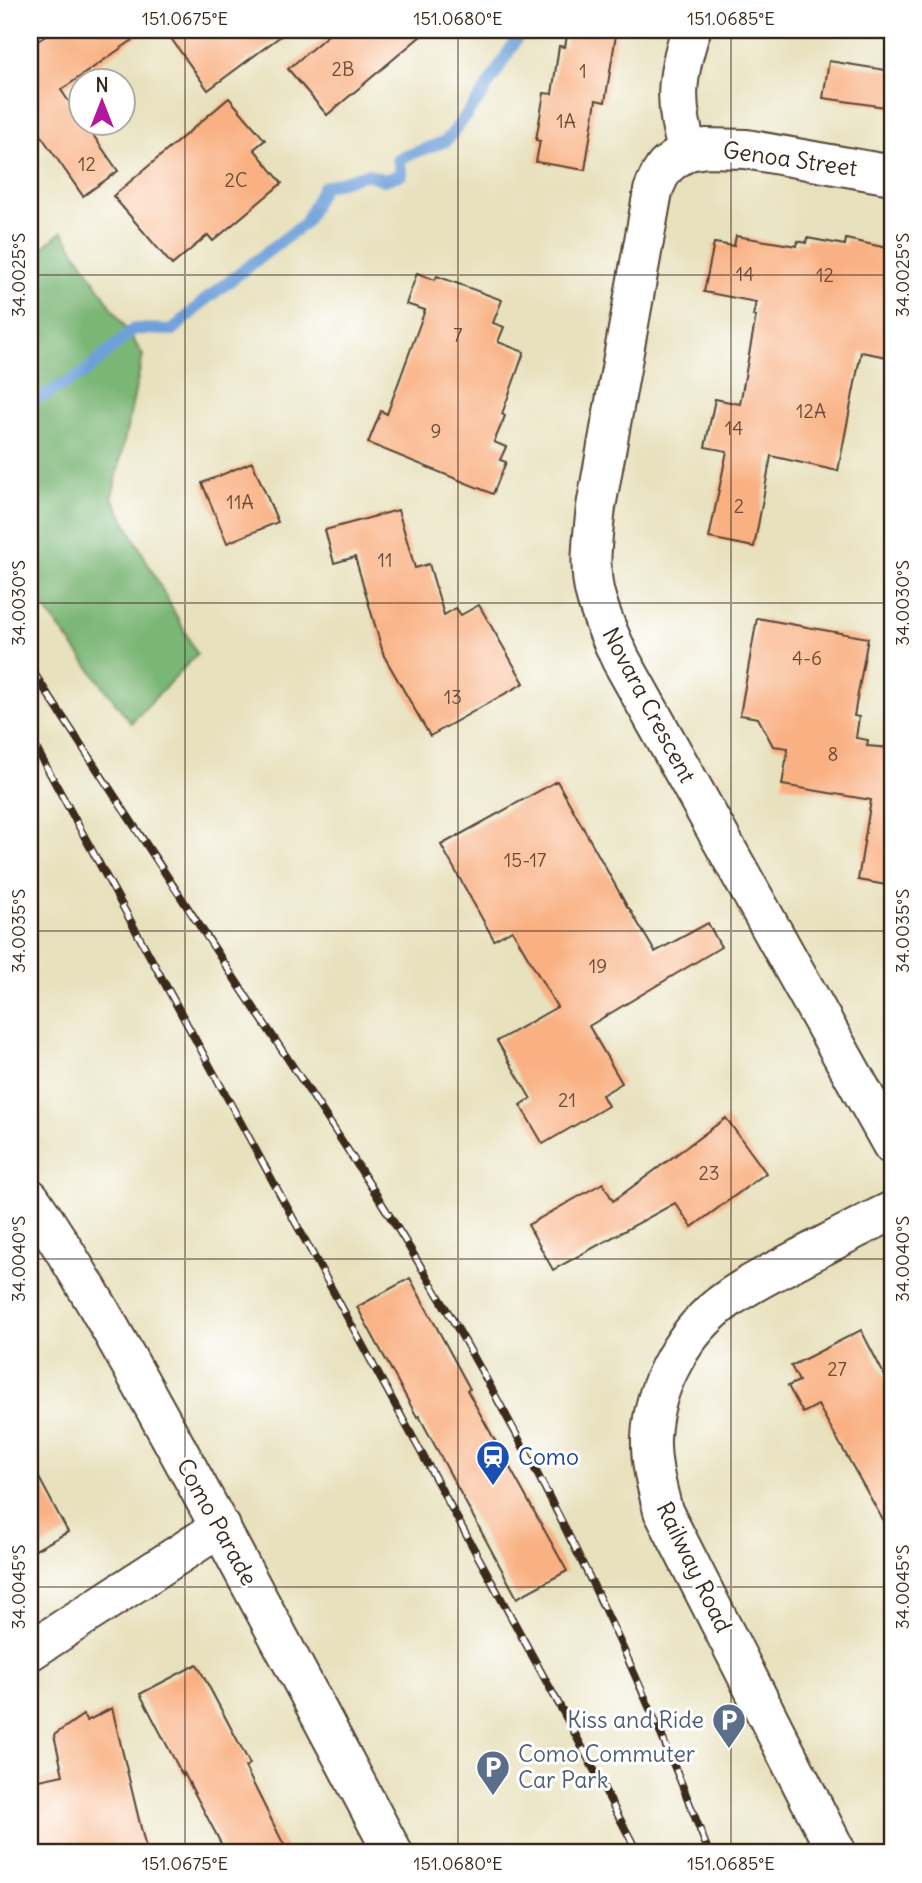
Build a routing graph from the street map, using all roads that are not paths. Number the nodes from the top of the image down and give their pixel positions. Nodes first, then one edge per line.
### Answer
1 (691, 30) edge
2 (688, 151) junction
3 (892, 175) edge
4 (892, 1145) edge
5 (30, 1198) edge
6 (892, 1211) edge
7 (221, 1527) junction
8 (30, 1651) edge
9 (393, 1853) edge
10 (836, 1853) edge

1 - 2 street
2 - 3 street, Genoa Street
2 - 4 street, Novara Crescent
5 - 7 street, Como Parade
6 - 10 street, Railway Road
7 - 8 street
7 - 9 street, Como Parade

